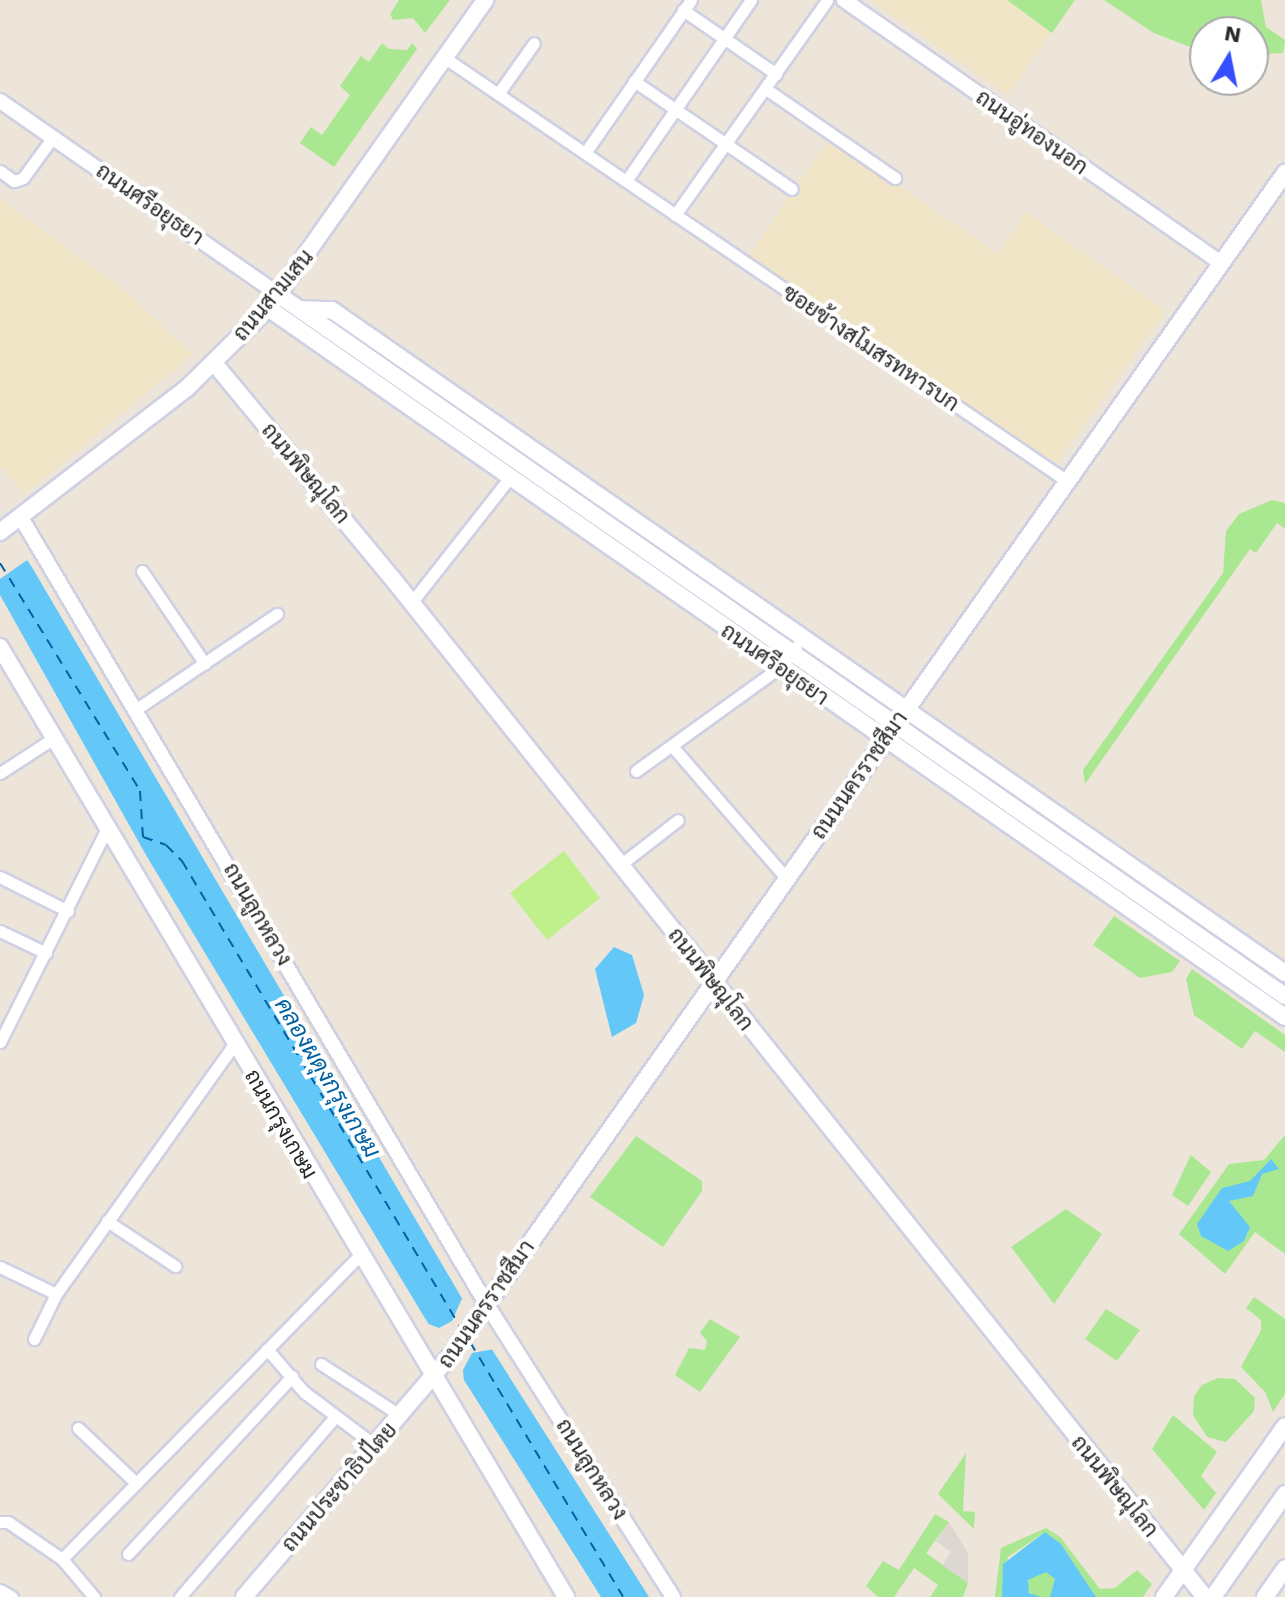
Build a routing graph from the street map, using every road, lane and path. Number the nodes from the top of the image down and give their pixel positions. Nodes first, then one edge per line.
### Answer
1 (485, 0) edge
2 (751, 0) edge
3 (827, 0) edge
4 (844, 0) edge
5 (687, 5) edge
6 (724, 39) junction
7 (534, 43) dead end
8 (445, 58) junction
9 (776, 74) junction
10 (634, 81) junction
11 (766, 89) junction
12 (498, 94) junction
13 (0, 101) edge
14 (676, 110) junction
15 (53, 137) junction
16 (726, 144) junction
17 (585, 153) junction
18 (0, 171) edge
19 (1285, 173) edge
20 (895, 178) dead end
21 (626, 181) junction
22 (792, 189) dead end
23 (675, 215) junction
24 (1220, 262) junction
25 (274, 302) junction
26 (299, 309) junction
27 (214, 363) junction
28 (395, 387) junction
29 (501, 429) junction
30 (464, 435) junction
31 (490, 445) junction
32 (555, 467) junction
33 (511, 476) junction
34 (1067, 481) junction
35 (545, 483) junction
36 (10, 524) edge
37 (646, 530) junction
38 (622, 543) junction
39 (142, 571) dead end
40 (411, 603) junction
41 (277, 614) dead end
42 (802, 640) junction
43 (0, 647) edge
44 (791, 655) junction
45 (205, 664) junction
46 (779, 668) junction
47 (138, 708) junction
48 (905, 710) junction
49 (895, 726) junction
50 (54, 738) junction
51 (884, 741) junction
52 (672, 746) junction
53 (636, 771) dead end
54 (0, 773) edge
55 (972, 779) junction
56 (962, 794) junction
57 (998, 797) junction
58 (988, 812) junction
59 (678, 820) dead end
60 (107, 828) junction
61 (1094, 841) junction
62 (1083, 856) junction
63 (620, 865) junction
64 (0, 877) edge
65 (786, 878) junction
66 (1159, 886) junction
67 (1148, 901) junction
68 (68, 911) junction
69 (1204, 917) junction
70 (0, 931) edge
71 (1204, 940) junction
72 (46, 953) junction
73 (1281, 970) edge
74 (712, 981) junction
75 (1267, 983) junction
76 (1285, 996) edge
77 (1285, 1017) edge
78 (2, 1034) edge
79 (234, 1044) junction
80 (107, 1221) junction
81 (359, 1256) junction
82 (175, 1266) dead end
83 (0, 1267) edge
84 (56, 1294) junction
85 (482, 1311) junction
86 (34, 1339) dead end
87 (267, 1349) junction
88 (321, 1364) dead end
89 (439, 1371) junction
90 (292, 1376) junction
91 (401, 1416) junction
92 (335, 1417) junction
93 (1285, 1426) edge
94 (78, 1428) dead end
95 (376, 1446) junction
96 (136, 1483) junction
97 (1285, 1494) edge
98 (0, 1522) edge
99 (128, 1554) dead end
100 (62, 1559) junction
101 (1285, 1568) edge
102 (1183, 1570) junction
103 (0, 1590) edge
104 (90, 1595) edge
105 (12, 1597) edge
106 (180, 1597) edge
107 (244, 1597) edge
108 (566, 1597) edge
109 (673, 1597) edge
110 (1164, 1597) edge
111 (1205, 1597) edge
112 (1213, 1597) edge
113 (1265, 1597) edge

1 - 8 main road, ถนนสามเสน
2 - 6 street
3 - 9 street
4 - 24 street, ถนนอู่ทองนอก
5 - 6 street
5 - 10 street
6 - 9 street
6 - 14 street
7 - 12 street
8 - 12 street, ซอยข้างสโมสรทหารบก
8 - 25 main road, ถนนสามเสน
9 - 11 street
10 - 14 street
10 - 17 street
11 - 16 street
11 - 20 street
12 - 17 street, ซอยข้างสโมสรทหารบก
13 - 15 street, ถนนศรีอยุธยา
14 - 16 street
14 - 21 street
15 - 18 street
15 - 25 street, ถนนศรีอยุธยา
16 - 22 street
16 - 23 street
17 - 21 street, ซอยข้างสโมสรทหารบก
19 - 24 main road, ถนนนครราชสีมา
21 - 23 street, ซอยข้างสโมสรทหารบก
23 - 34 street, ซอยข้างสโมสรทหารบก
24 - 34 main road, ถนนนครราชสีมา
25 - 26 main road, ถนนศรีอยุธยา
25 - 27 main road, ถนนสามเสน
25 - 28 main road, ถนนศรีอยุธยา
26 - 28 main road, ถนนศรีอยุธยา
26 - 29 main road, ถนนศรีอยุธยา
27 - 36 main road, ถนนสามเสน
27 - 40 main road, ถนนพิษณุโลก
28 - 30 main road, ถนนศรีอยุธยา
29 - 31 main road
29 - 32 main road, ถนนศรีอยุธยา
30 - 31 main road, ถนนศรีอยุธยา
30 - 33 main road, ถนนศรีอยุธยา
31 - 35 main road, ถนนศรีอยุธยา
32 - 35 main road
32 - 37 main road, ถนนศรีอยุธยา
33 - 38 main road, ถนนศรีอยุธยา
33 - 40 street
34 - 48 main road, ถนนนครราชสีมา
35 - 38 main road, ถนนศรีอยุธยา
36 - 47 street, ถนนลูกหลวง
37 - 38 main road
37 - 42 main road, ถนนศรีอยุธยา
38 - 44 main road, ถนนศรีอยุธยา
38 - 46 main road, ถนนศรีอยุธยา
39 - 45 street
40 - 63 main road, ถนนพิษณุโลก
41 - 45 street
42 - 44 street
42 - 48 main road, ถนนศรีอยุธยา
43 - 50 main road, ถนนกรุงเกษม
44 - 46 street
44 - 49 main road, ถนนศรีอยุธยา
45 - 47 street
46 - 51 main road, ถนนศรีอยุธยา
46 - 52 street
47 - 85 street, ถนนลูกหลวง
48 - 49 main road, ถนนนครราชสีมา
48 - 61 main road, ถนนศรีอยุธยา
49 - 51 main road, ถนนนครราชสีมา
49 - 55 main road, ถนนศรีอยุธยา
50 - 54 street
50 - 60 main road, ถนนกรุงเกษม
51 - 56 main road, ถนนศรีอยุธยา
51 - 65 main road, ถนนนครราชสีมา
52 - 53 street
52 - 65 street
55 - 56 main road
55 - 57 main road, ถนนศรีอยุธยา
56 - 58 main road, ถนนศรีอยุธยา
57 - 58 main road
57 - 62 main road, ถนนศรีอยุธยา
58 - 77 main road, ถนนศรีอยุธยา
59 - 63 street
60 - 68 street
60 - 79 main road, ถนนกรุงเกษม
61 - 62 main road
61 - 66 main road, ถนนศรีอยุธยา
62 - 67 main road, ถนนศรีอยุธยา
63 - 74 main road, ถนนพิษณุโลก
64 - 68 street
65 - 74 main road, ถนนนครราชสีมา
66 - 67 main road
66 - 69 main road, ถนนศรีอยุธยา
67 - 71 main road, ถนนศรีอยุธยา
68 - 72 street
69 - 71 main road
69 - 73 main road, ถนนศรีอยุธยา
70 - 72 street
71 - 75 main road, ถนนศรีอยุธยา
72 - 78 street
73 - 75 main road
74 - 85 main road, ถนนนครราชสีมา
74 - 102 main road, ถนนพิษณุโลก
75 - 76 main road, ถนนศรีอยุธยา
79 - 80 street
79 - 81 main road, ถนนกรุงเกษม
80 - 82 street
80 - 84 street
81 - 87 street
81 - 89 main road, ถนนกรุงเกษม
83 - 84 street
84 - 86 street
85 - 89 main road, ถนนนครราชสีมา
85 - 109 street, ถนนลูกหลวง
87 - 90 street
87 - 96 street
88 - 91 street
89 - 91 main road, ถนนประชาธิปไตย
89 - 108 main road, ถนนกรุงเกษม
90 - 92 street
90 - 99 street
91 - 95 main road, ถนนประชาธิปไตย
92 - 95 street
92 - 106 street
93 - 102 main road
94 - 96 street
95 - 107 main road, ถนนประชาธิปไตย
96 - 100 street
97 - 112 main road
98 - 100 street
100 - 104 street
101 - 113 main road
102 - 110 main road
102 - 111 main road, ถนนพิษณุโลก
103 - 105 street

